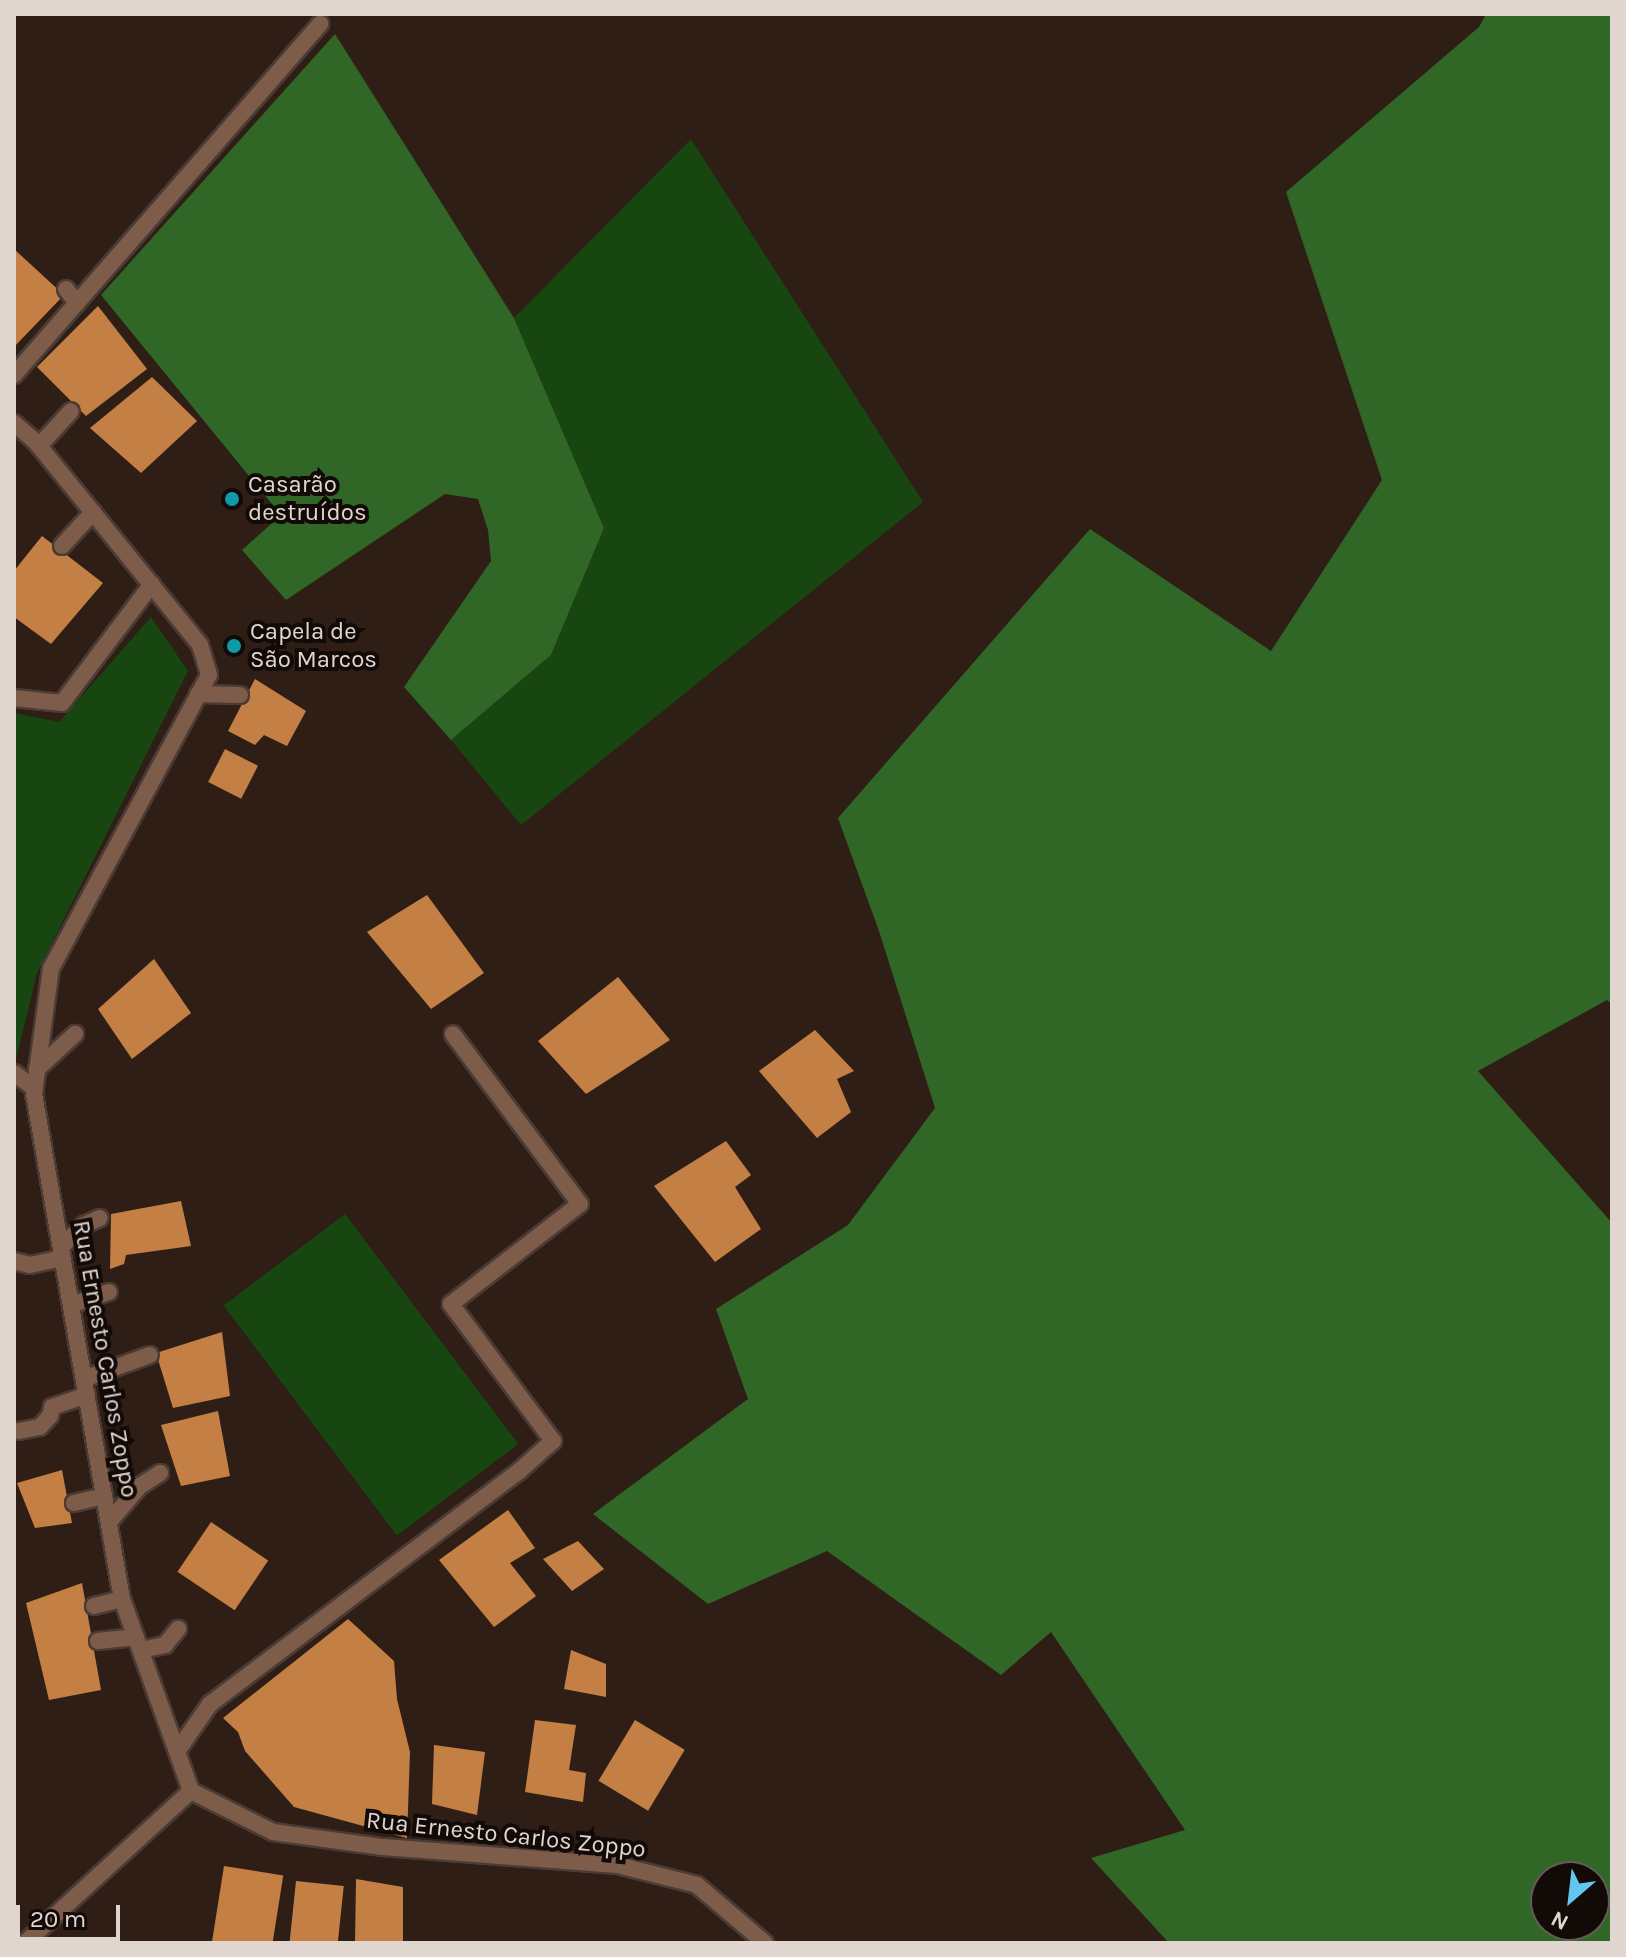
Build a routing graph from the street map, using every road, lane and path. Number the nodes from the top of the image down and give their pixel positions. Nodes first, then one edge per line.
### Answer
1 (320, 24) dead end
2 (66, 289) dead end
3 (77, 303) junction
4 (14, 375) edge
5 (71, 411) dead end
6 (14, 423) edge
7 (39, 446) junction
8 (93, 512) junction
9 (62, 546) dead end
10 (152, 584) junction
11 (198, 694) junction
12 (240, 695) dead end
13 (14, 698) edge
14 (75, 1034) dead end
15 (453, 1034) dead end
16 (37, 1069) junction
17 (14, 1073) edge
18 (35, 1089) junction
19 (100, 1218) dead end
20 (62, 1252) junction
21 (14, 1261) edge
22 (109, 1292) dead end
23 (71, 1305) junction
24 (150, 1355) dead end
25 (85, 1387) junction
26 (19, 1431) dead end
27 (160, 1473) dead end
28 (104, 1496) junction
29 (74, 1503) dead end
30 (109, 1522) junction
31 (122, 1599) junction
32 (94, 1606) dead end
33 (178, 1629) dead end
34 (98, 1641) dead end
35 (138, 1644) junction
36 (178, 1750) junction
37 (191, 1791) junction
38 (25, 1943) edge
39 (765, 1943) edge

1 - 3 street
2 - 3 street
3 - 4 street
5 - 7 street
6 - 7 street, Rua Ernesto Carlos Zoppo
7 - 8 street, Rua Ernesto Carlos Zoppo
8 - 9 street
8 - 10 street, Rua Ernesto Carlos Zoppo
10 - 11 street, Rua Ernesto Carlos Zoppo
10 - 13 street
11 - 12 street
11 - 16 street, Rua Ernesto Carlos Zoppo
14 - 16 street
15 - 36 street
16 - 18 street, Rua Ernesto Carlos Zoppo
17 - 18 street
18 - 20 street, Rua Ernesto Carlos Zoppo
19 - 20 street
20 - 21 street
20 - 23 street, Rua Ernesto Carlos Zoppo
22 - 23 street
23 - 25 street, Rua Ernesto Carlos Zoppo
24 - 25 street
25 - 26 street
25 - 28 street, Rua Ernesto Carlos Zoppo
27 - 30 street
28 - 29 street
28 - 30 street, Rua Ernesto Carlos Zoppo
30 - 31 street, Rua Ernesto Carlos Zoppo
31 - 32 street
31 - 35 street, Rua Ernesto Carlos Zoppo
33 - 35 street
34 - 35 street
35 - 36 street, Rua Ernesto Carlos Zoppo
36 - 37 street, Rua Ernesto Carlos Zoppo
37 - 38 street
37 - 39 street, Rua Ernesto Carlos Zoppo

